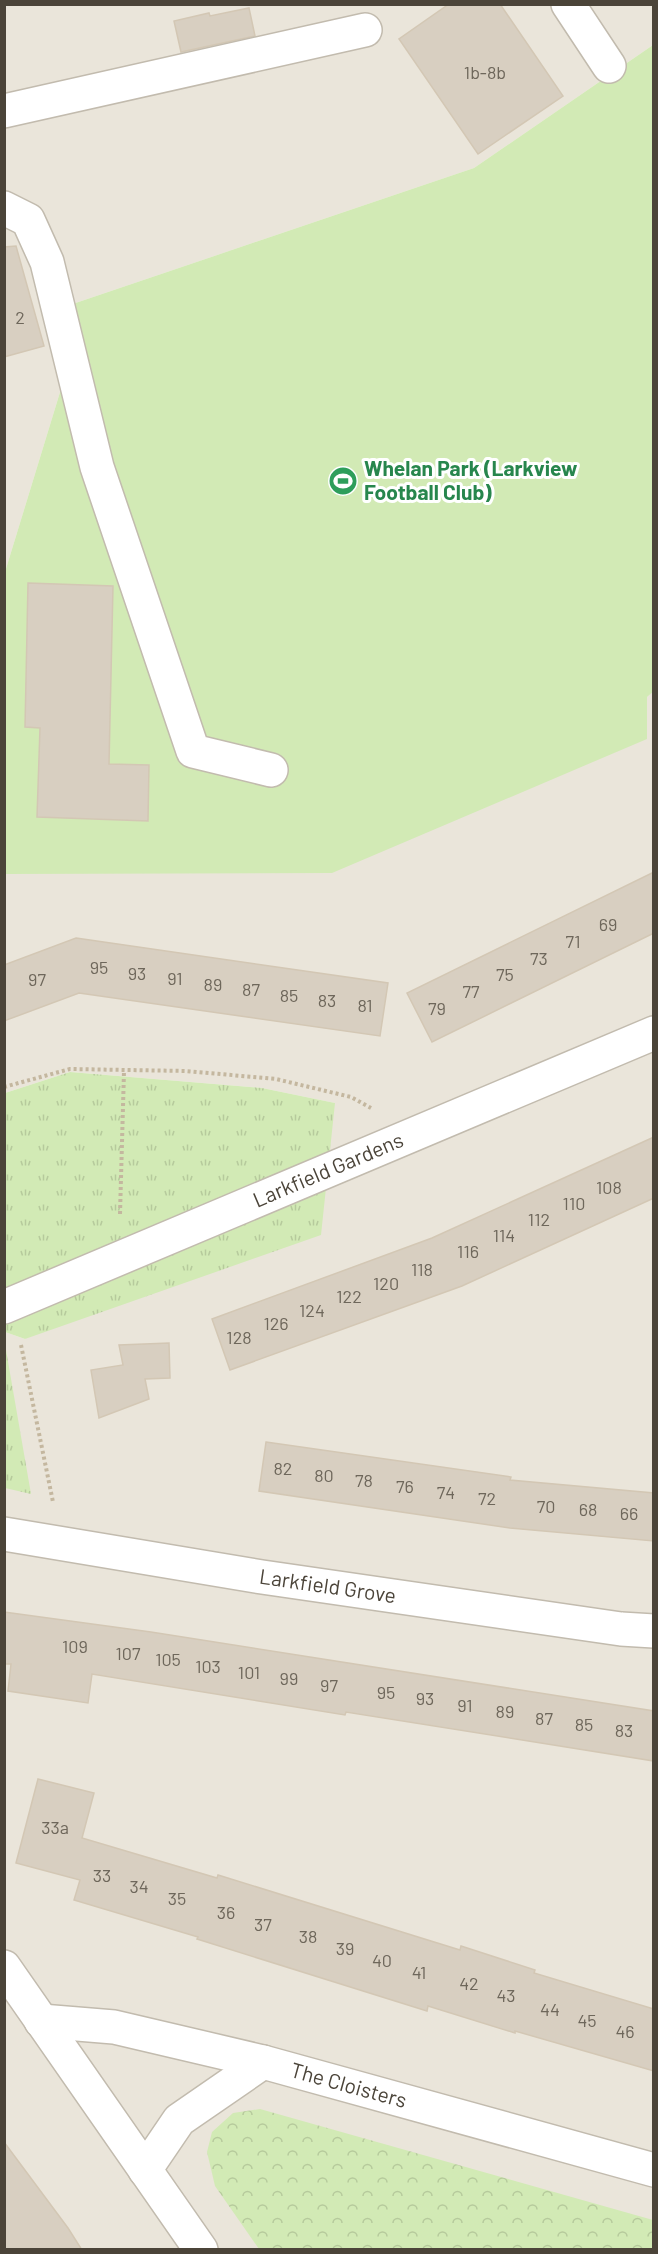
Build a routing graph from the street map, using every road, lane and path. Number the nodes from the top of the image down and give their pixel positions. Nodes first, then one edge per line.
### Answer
1 (568, 4) edge
2 (365, 30) dead end
3 (609, 66) dead end
4 (4, 111) edge
5 (4, 208) edge
6 (271, 770) dead end
7 (654, 1033) edge
8 (124, 1071) junction
9 (4, 1087) edge
10 (397, 1142) junction
11 (120, 1220) dead end
12 (8, 1306) edge
13 (4, 1533) edge
14 (62, 1544) junction
15 (654, 1631) edge
16 (4, 1967) edge
17 (41, 2021) junction
18 (263, 2062) junction
19 (145, 2170) junction
20 (654, 2170) edge
21 (201, 2250) edge

1 - 3 street
2 - 4 street
5 - 6 street
7 - 10 street, Larkfield Gardens
8 - 9 path
8 - 10 path
8 - 11 path
10 - 12 street, Larkfield Gardens
12 - 14 path
13 - 14 street, Larkfield Grove
14 - 15 street, Larkfield Grove
16 - 17 street
17 - 18 street, The Cloisters
17 - 19 street
18 - 19 street
18 - 20 street, The Cloisters
19 - 21 street

